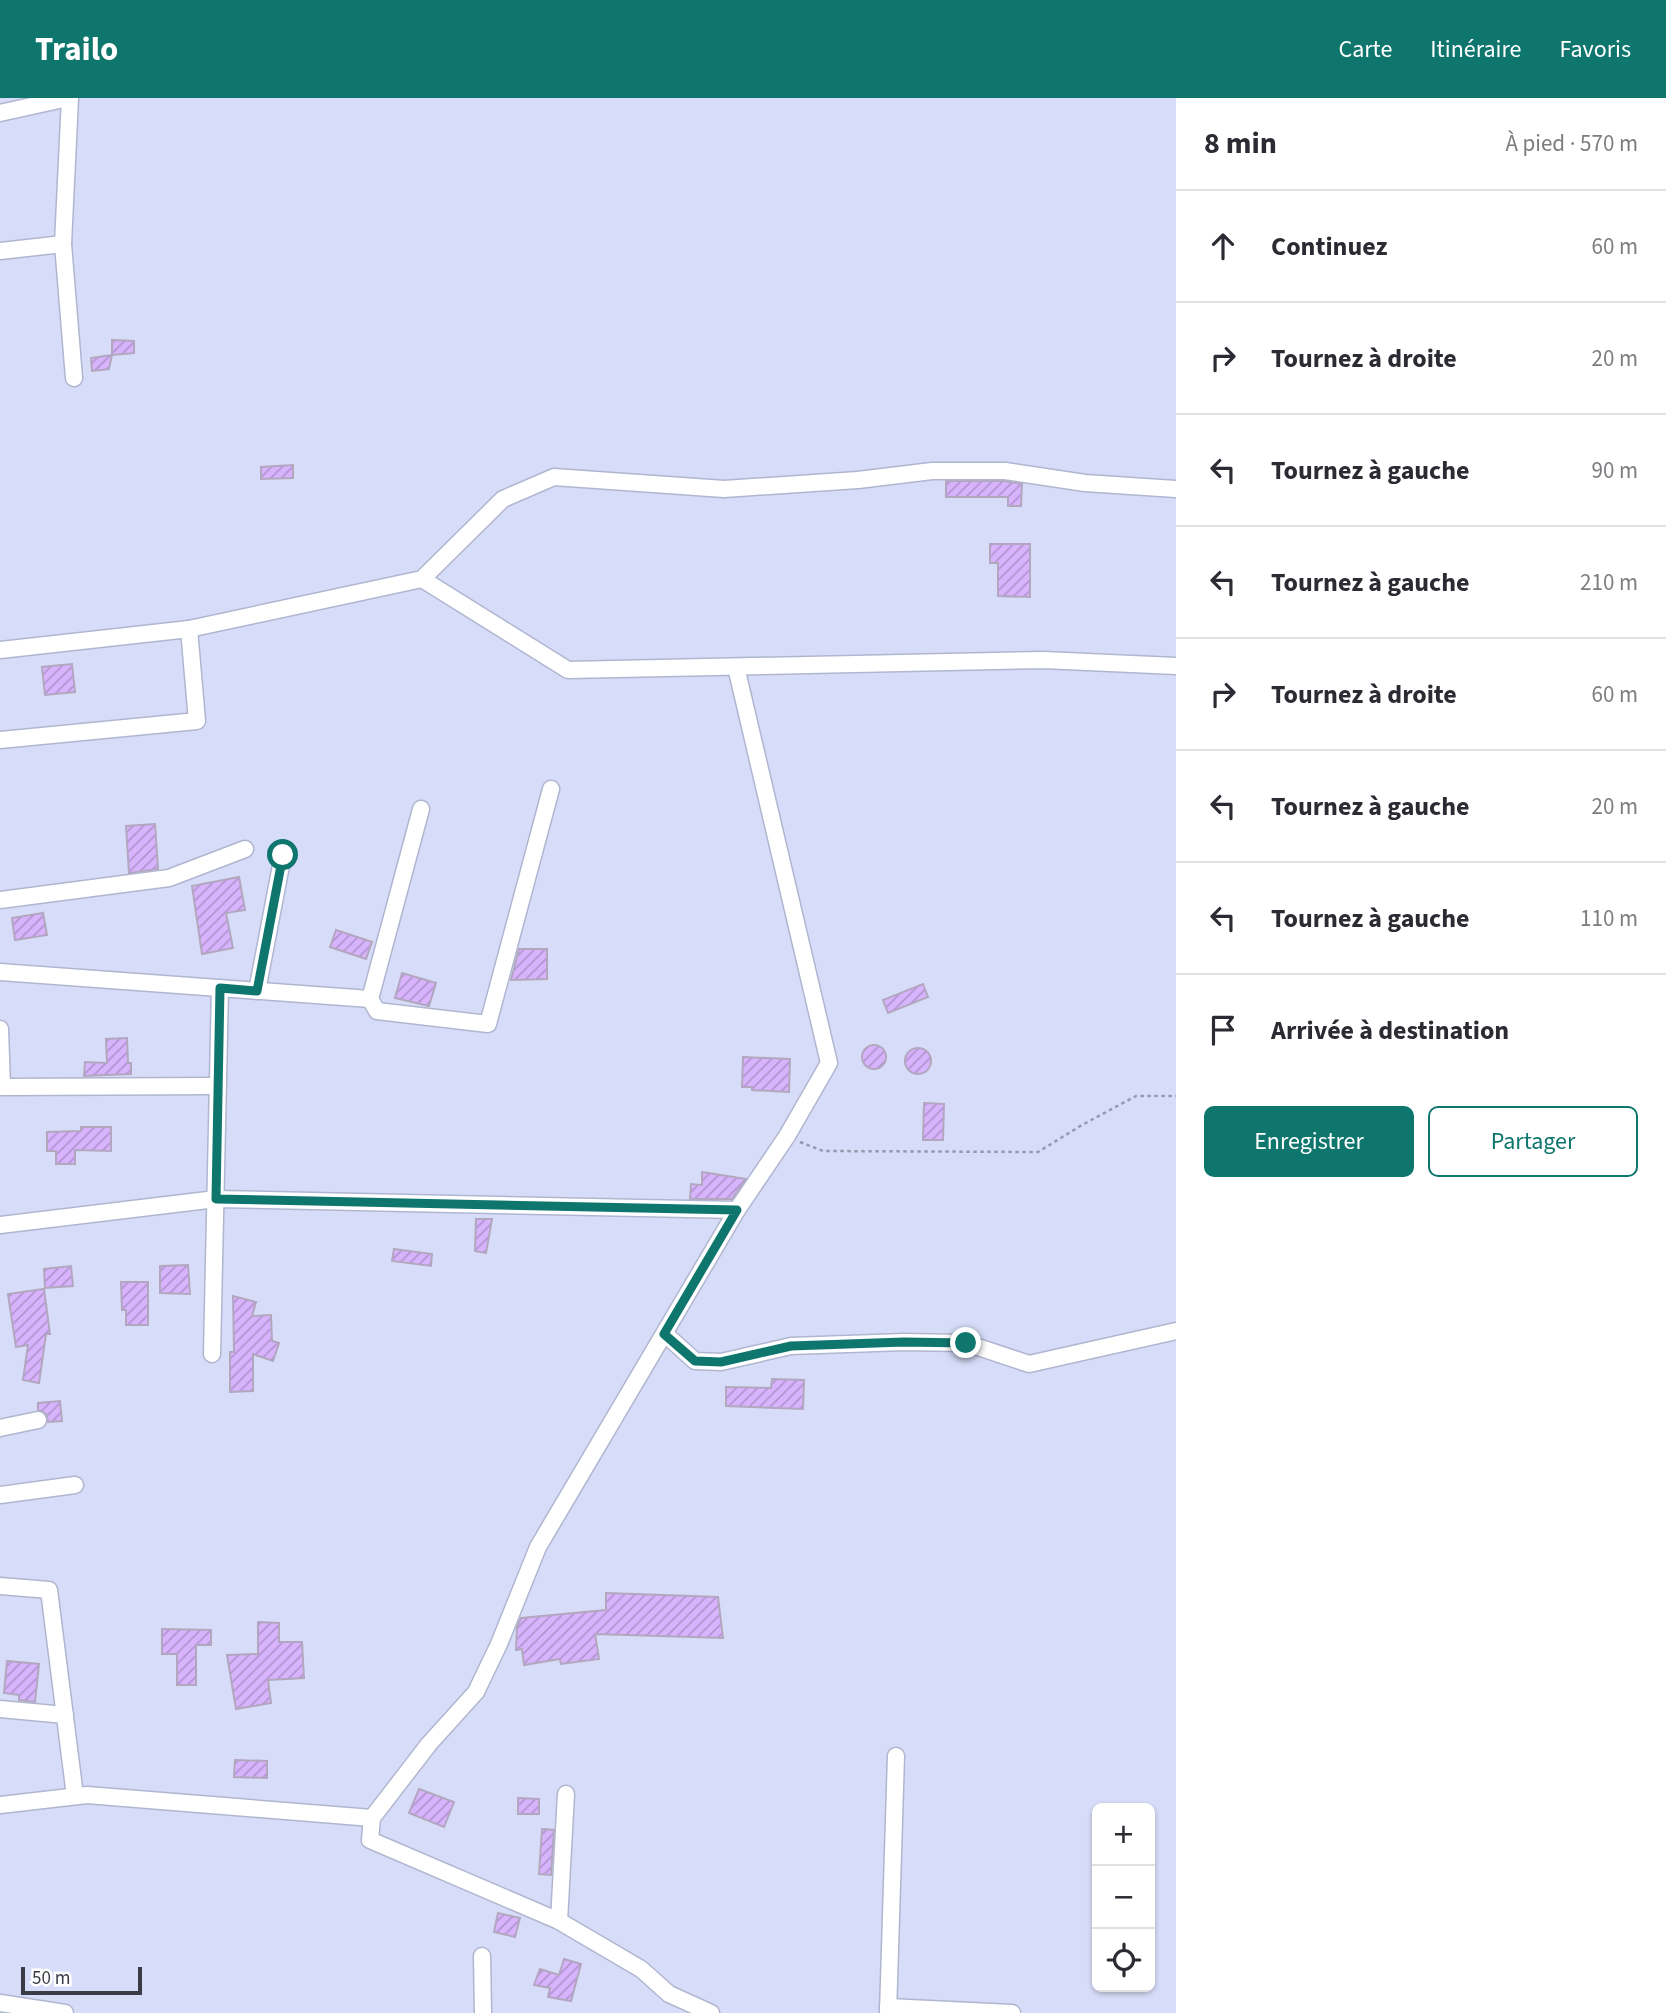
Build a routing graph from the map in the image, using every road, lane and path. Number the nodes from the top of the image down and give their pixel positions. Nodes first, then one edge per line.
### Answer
1 (69, 98) edge
2 (0, 113) edge
3 (63, 244) junction
4 (0, 251) edge
5 (74, 378) dead end
6 (1176, 489) edge
7 (422, 579) junction
8 (189, 629) junction
9 (0, 650) edge
10 (1176, 666) edge
11 (736, 667) junction
12 (0, 740) edge
13 (551, 789) dead end
14 (421, 808) dead end
15 (245, 849) dead end
16 (283, 855) dead end
17 (0, 900) edge
18 (0, 972) edge
19 (220, 988) junction
20 (257, 991) junction
21 (370, 999) junction
22 (0, 1030) edge
23 (218, 1086) junction
24 (1176, 1096) edge
25 (788, 1136) junction
26 (216, 1199) junction
27 (737, 1210) junction
28 (0, 1225) edge
29 (1176, 1331) edge
30 (664, 1334) junction
31 (212, 1354) dead end
32 (38, 1420) dead end
33 (0, 1428) edge
34 (75, 1485) dead end
35 (0, 1495) edge
36 (0, 1586) edge
37 (0, 1709) edge
38 (65, 1714) junction
39 (896, 1756) dead end
40 (566, 1794) dead end
41 (75, 1796) junction
42 (0, 1805) edge
43 (372, 1818) junction
44 (559, 1921) junction
45 (482, 1955) dead end
46 (0, 2003) edge
47 (888, 2010) edge
48 (65, 2013) edge
49 (483, 2013) edge
50 (711, 2013) edge
51 (1012, 2013) edge

1 - 2 street
1 - 3 street
3 - 4 street
3 - 5 street
6 - 7 street
7 - 8 street
7 - 11 street
8 - 9 street
8 - 12 street
10 - 11 street
11 - 25 street
13 - 21 street
14 - 21 street
15 - 17 street
16 - 20 street
18 - 19 street
19 - 20 street
19 - 23 street
20 - 21 street
22 - 23 street
23 - 26 street
24 - 25 path
25 - 27 street
26 - 27 street
26 - 28 street
26 - 31 street
27 - 30 street
29 - 30 street
30 - 43 street
32 - 33 street
34 - 35 street
36 - 38 street
37 - 38 street
38 - 41 street
39 - 47 street
40 - 44 street
41 - 42 street
41 - 43 street
43 - 44 street
44 - 50 street
45 - 49 street
46 - 48 street
47 - 51 street

